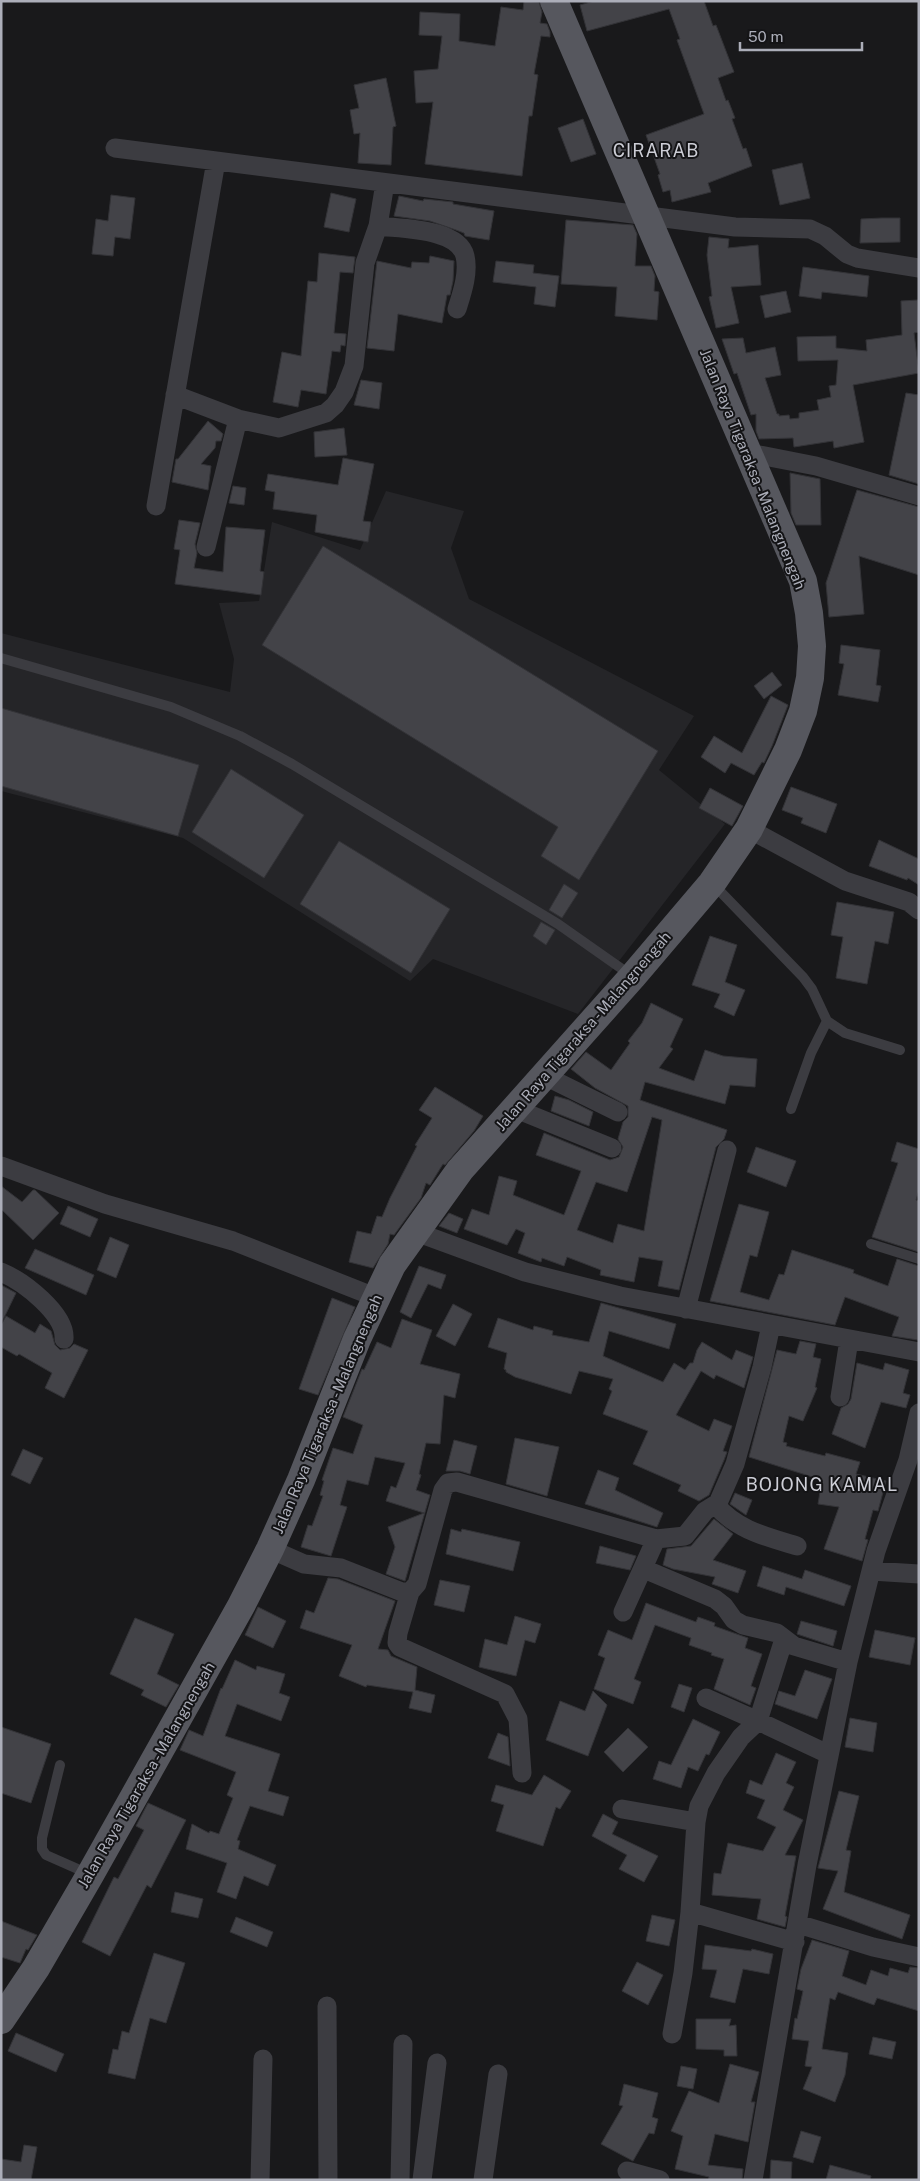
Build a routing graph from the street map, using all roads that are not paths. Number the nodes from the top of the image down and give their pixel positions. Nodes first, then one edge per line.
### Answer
1 (554, 1) edge
2 (115, 148) dead end
3 (216, 161) junction
4 (385, 183) junction
5 (646, 216) junction
6 (378, 226) junction
7 (919, 268) edge
8 (457, 310) dead end
9 (175, 395) junction
10 (238, 419) junction
11 (749, 453) junction
12 (919, 496) edge
13 (156, 506) dead end
14 (206, 547) dead end
15 (1, 658) edge
16 (748, 828) junction
17 (712, 883) junction
18 (919, 910) edge
19 (633, 976) junction
20 (827, 1021) junction
21 (900, 1050) dead end
22 (545, 1076) junction
23 (516, 1109) junction
24 (791, 1109) dead end
25 (618, 1112) dead end
26 (612, 1148) dead end
27 (727, 1150) dead end
28 (1, 1166) edge
29 (416, 1232) junction
30 (870, 1244) dead end
31 (919, 1259) edge
32 (1, 1272) edge
33 (375, 1297) junction
34 (686, 1309) junction
35 (771, 1325) junction
36 (64, 1339) dead end
37 (849, 1340) junction
38 (919, 1352) edge
39 (840, 1398) dead end
40 (919, 1413) edge
41 (716, 1505) junction
42 (656, 1539) junction
43 (797, 1546) dead end
44 (270, 1549) junction
45 (644, 1569) junction
46 (871, 1571) junction
47 (919, 1574) edge
48 (410, 1592) junction
49 (623, 1612) dead end
50 (784, 1639) junction
51 (848, 1662) junction
52 (706, 1698) dead end
53 (758, 1721) junction
54 (828, 1754) junction
55 (60, 1765) dead end
56 (522, 1773) dead end
57 (622, 1809) dead end
58 (696, 1822) junction
59 (90, 1875) junction
60 (690, 1912) junction
61 (797, 1933) junction
62 (919, 1957) edge
63 (327, 2006) dead end
64 (1, 2020) edge
65 (672, 2034) dead end
66 (403, 2044) dead end
67 (263, 2059) dead end
68 (437, 2063) dead end
69 (498, 2074) dead end
70 (627, 2171) dead end
71 (260, 2180) edge
72 (328, 2180) edge
73 (400, 2180) edge
74 (422, 2180) edge
75 (483, 2180) edge
76 (660, 2180) edge
77 (753, 2180) edge

1 - 5 main road, Jalan Raya Tigaraksa - Malangnengah
2 - 3 street
3 - 4 street
3 - 9 street
4 - 5 street
4 - 6 street
5 - 7 street
5 - 11 main road, Jalan Raya Tigaraksa - Malangnengah
6 - 8 street
6 - 10 street
9 - 10 street
9 - 13 street
10 - 14 street
11 - 12 street
11 - 16 main road, Jalan Raya Tigaraksa - Malangnengah
15 - 19 lane
16 - 17 main road, Jalan Raya Tigaraksa - Malangnengah
16 - 18 street
17 - 19 main road, Jalan Raya Tigaraksa - Malangnengah
17 - 20 lane
19 - 22 main road, Jalan Raya Tigaraksa - Malangnengah
20 - 21 lane
20 - 24 lane
22 - 23 main road, Jalan Raya Tigaraksa - Malangnengah
22 - 25 street
23 - 26 street
23 - 29 main road, Jalan Raya Tigaraksa - Malangnengah
27 - 34 street
28 - 33 street
29 - 33 main road, Jalan Raya Tigaraksa - Malangnengah
29 - 34 street
30 - 31 lane
32 - 36 street
33 - 44 main road, Jalan Raya Tigaraksa - Malangnengah
34 - 35 street
35 - 37 street
35 - 41 street
37 - 38 street
37 - 39 street
40 - 46 street
41 - 42 street
41 - 43 street
42 - 45 street
42 - 48 street
44 - 48 street
44 - 59 main road, Jalan Raya Tigaraksa - Malangnengah
45 - 49 street
45 - 50 street
46 - 47 street
46 - 51 street
48 - 56 street
50 - 51 street
50 - 53 street
51 - 54 street
52 - 53 street
53 - 54 street
53 - 58 street
54 - 61 street
55 - 59 lane
57 - 58 street
58 - 60 street
59 - 64 main road, Jalan Raya Tigaraksa - Malangnengah
60 - 61 street
60 - 65 street
61 - 62 street
61 - 77 street
63 - 72 street
66 - 73 street
67 - 71 street
68 - 74 street
69 - 75 street
70 - 76 street

